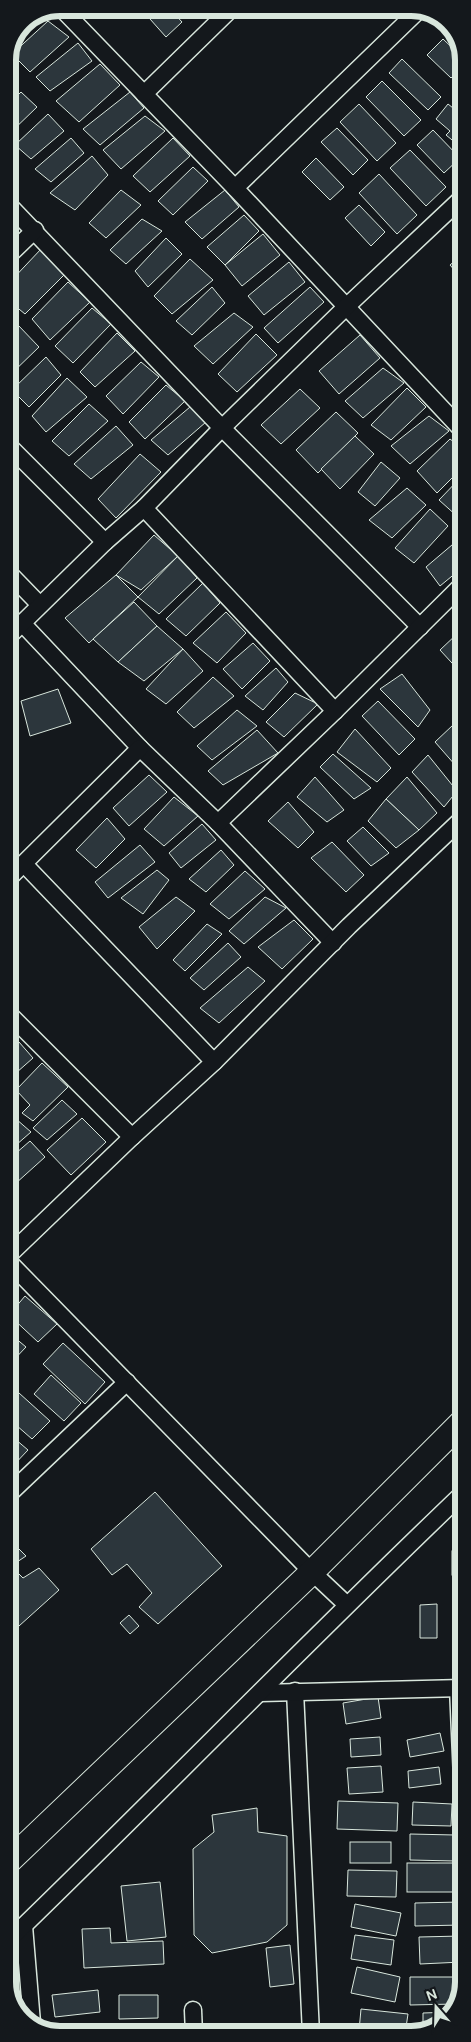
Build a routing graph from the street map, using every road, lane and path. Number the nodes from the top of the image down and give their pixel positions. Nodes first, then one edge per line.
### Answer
1 (69, 16) edge
2 (224, 16) edge
3 (413, 16) edge
4 (144, 94) junction
5 (235, 188) junction
6 (455, 204) edge
7 (16, 212) edge
8 (35, 230) junction
9 (16, 248) edge
10 (346, 307) junction
11 (455, 423) edge
12 (222, 428) junction
13 (16, 453) edge
14 (144, 508) junction
15 (106, 542) junction
16 (16, 580) edge
17 (455, 592) edge
18 (40, 605) junction
19 (22, 623) junction
20 (420, 627) junction
21 (16, 629) edge
22 (335, 712) junction
23 (140, 748) junction
24 (218, 823) junction
25 (455, 826) edge
26 (24, 864) junction
27 (16, 872) edge
28 (333, 943) junction
29 (16, 1021) edge
30 (214, 1062) junction
31 (132, 1137) junction
32 (16, 1248) edge
33 (16, 1269) edge
34 (127, 1382) junction
35 (455, 1430) edge
36 (16, 1487) edge
37 (455, 1501) edge
38 (312, 1572) junction
39 (346, 1604) junction
40 (455, 1688) edge
41 (295, 1691) junction
42 (260, 1693) junction
43 (16, 1854) edge
44 (24, 1926) junction
45 (16, 1934) edge
46 (192, 2010) dead end
47 (31, 2015) edge
48 (193, 2026) edge
49 (311, 2026) edge

1 - 4 street
2 - 4 street
3 - 5 street
4 - 5 street
5 - 10 street
6 - 10 street
7 - 8 street
8 - 9 street
8 - 12 street
10 - 11 street
10 - 12 street
12 - 14 street
12 - 20 street
13 - 15 street
14 - 15 street
14 - 22 street
15 - 18 street
16 - 18 street
17 - 20 street
18 - 19 street
19 - 21 street
19 - 23 street
20 - 22 street
22 - 24 street
23 - 24 street
23 - 26 street
24 - 28 street
25 - 28 street
26 - 27 street
26 - 30 street
28 - 30 street
29 - 31 street
30 - 31 street
31 - 32 street
33 - 34 street
34 - 36 street
34 - 38 street
35 - 38 street
37 - 39 street
38 - 39 street
38 - 43 street
39 - 42 street
40 - 41 street
41 - 42 street
41 - 49 street
42 - 44 street
44 - 45 street
44 - 47 street
46 - 48 street

